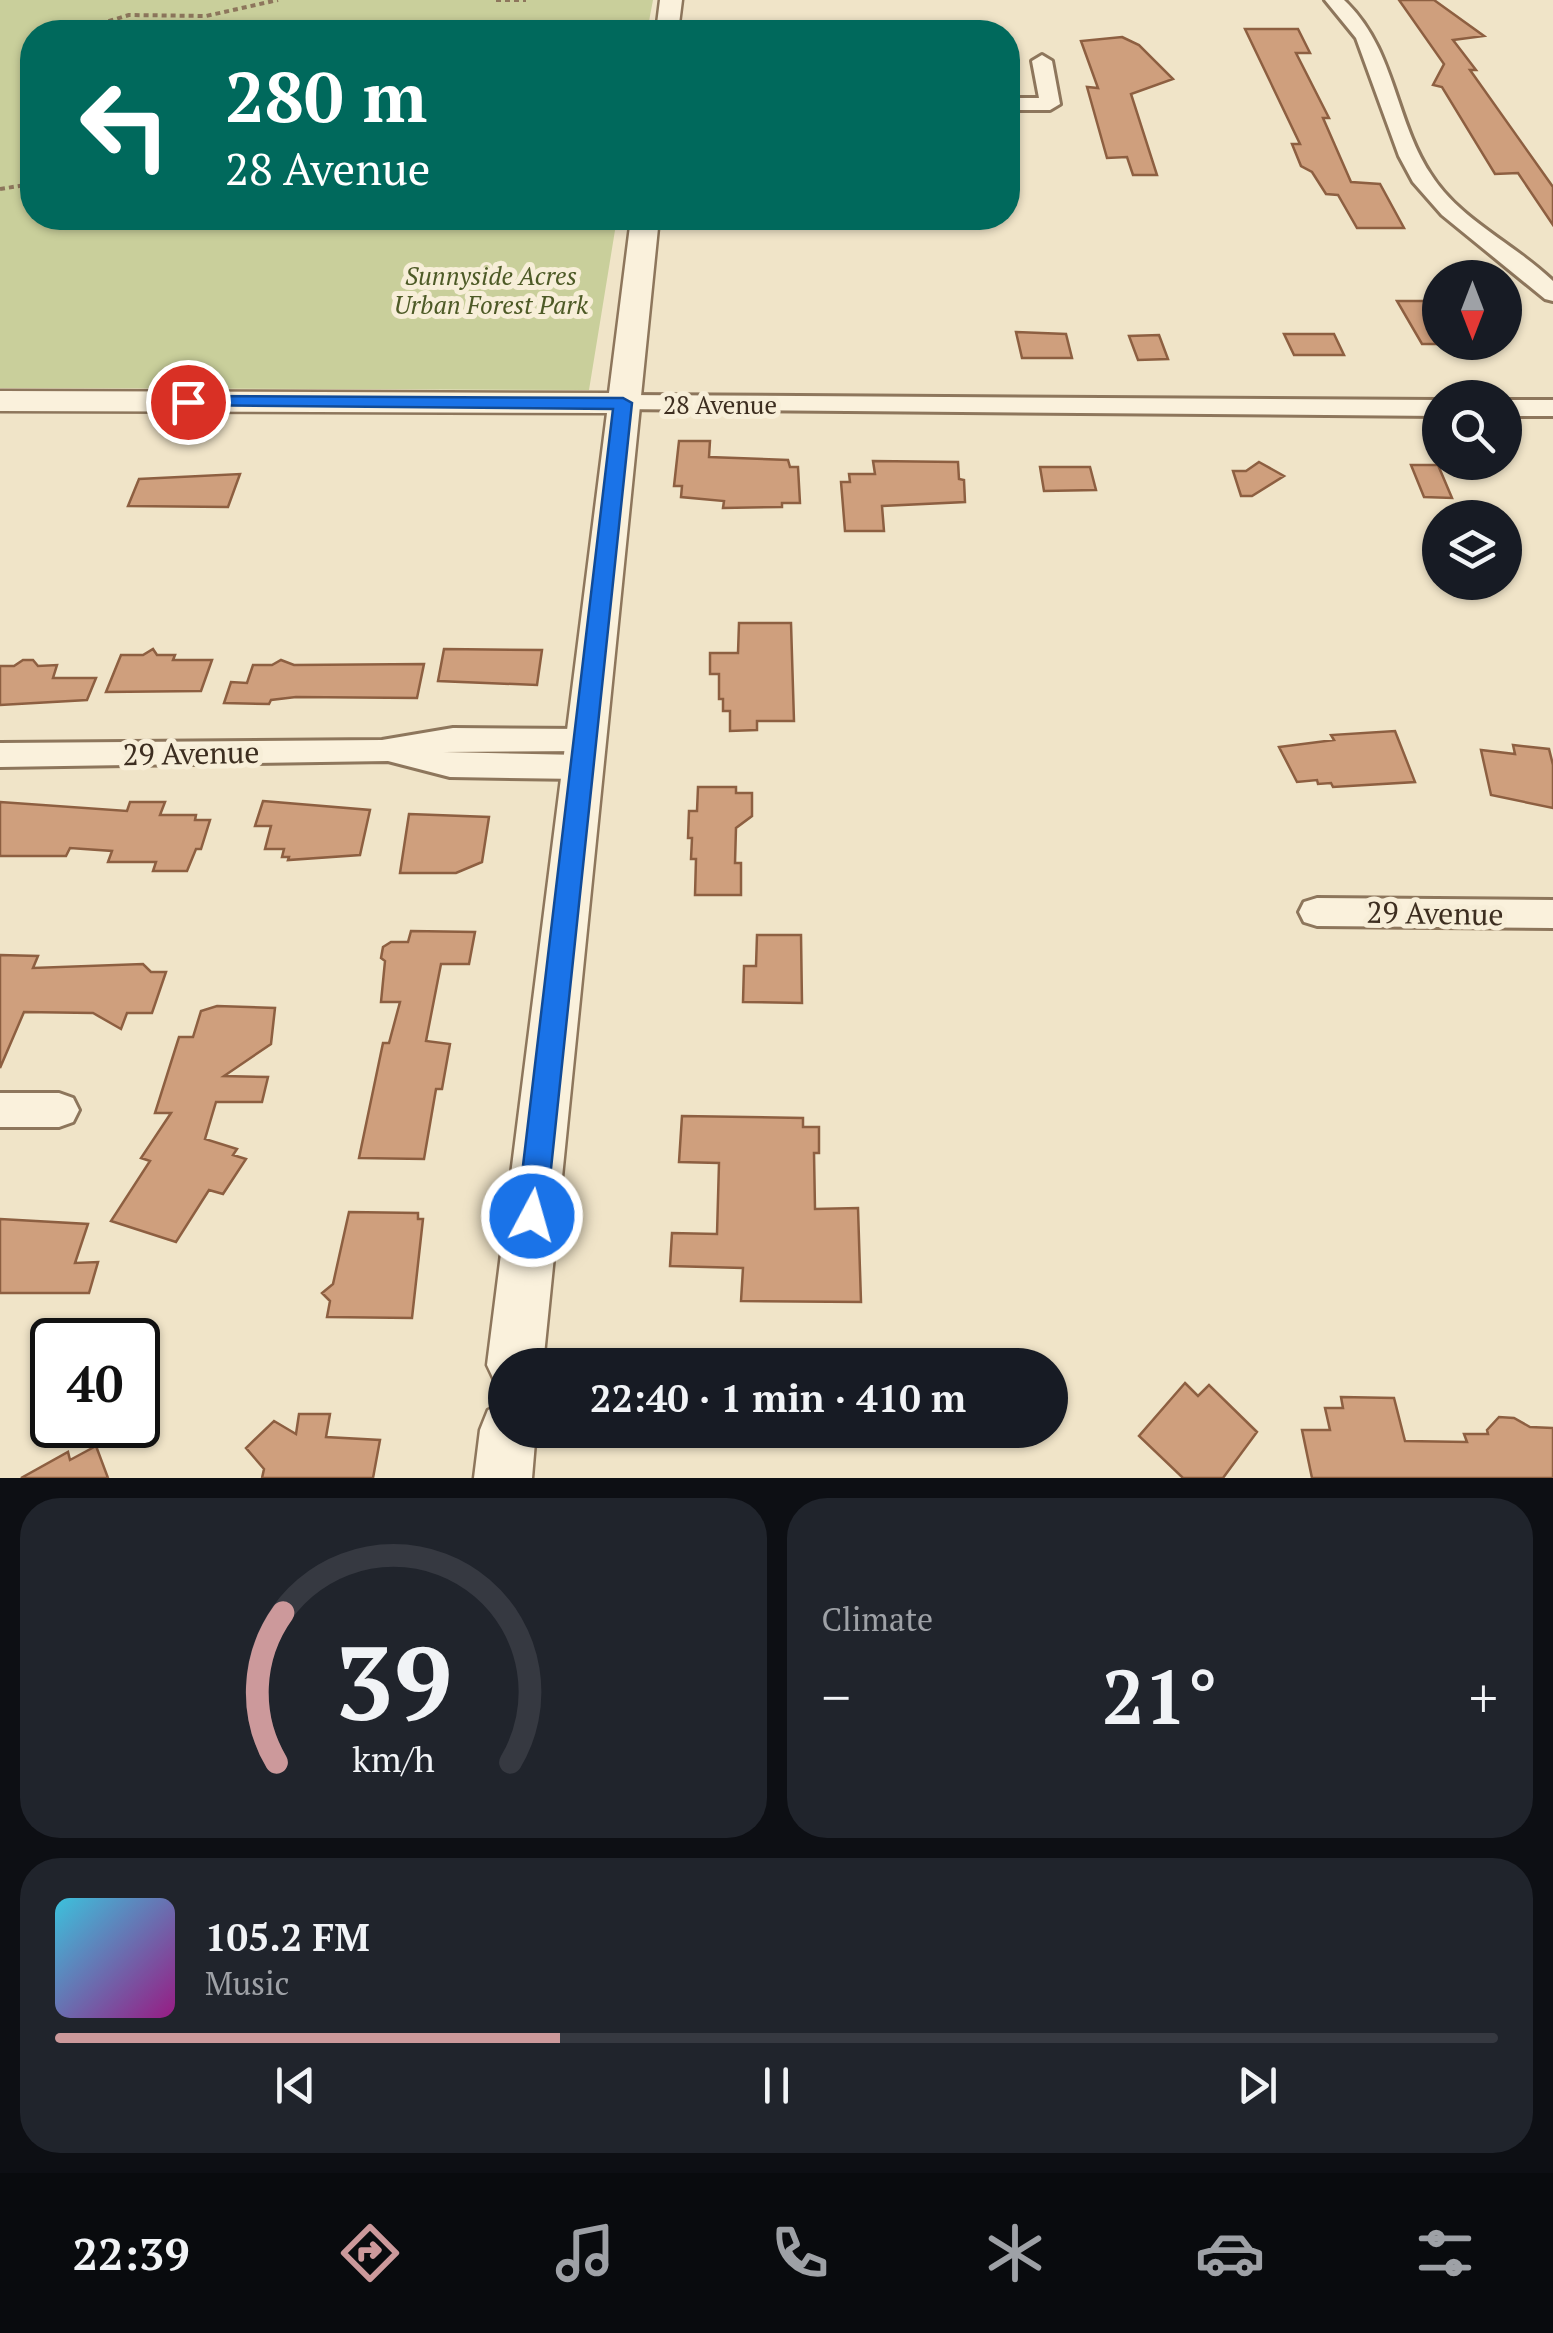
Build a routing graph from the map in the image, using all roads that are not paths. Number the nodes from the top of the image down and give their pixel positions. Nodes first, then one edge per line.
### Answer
1 (1334, 0) edge
2 (1042, 61) dead end
3 (1020, 104) edge
4 (644, 230) edge
5 (1553, 294) edge
6 (0, 401) edge
7 (623, 403) junction
8 (1422, 408) edge
9 (1522, 408) edge
10 (1553, 408) edge
11 (0, 754) edge
12 (582, 754) junction
13 (1316, 912) dead end
14 (1553, 914) edge
15 (0, 1110) edge
16 (59, 1110) dead end
17 (517, 1348) edge
18 (506, 1448) edge
19 (502, 1478) edge

1 - 5 street
2 - 3 street
4 - 7 street
6 - 7 street, 28 Avenue
7 - 8 street, 28 Avenue
7 - 12 street
9 - 10 street
11 - 12 street, 29 Avenue
12 - 17 street
13 - 14 street, 29 Avenue
15 - 16 street
18 - 19 street

